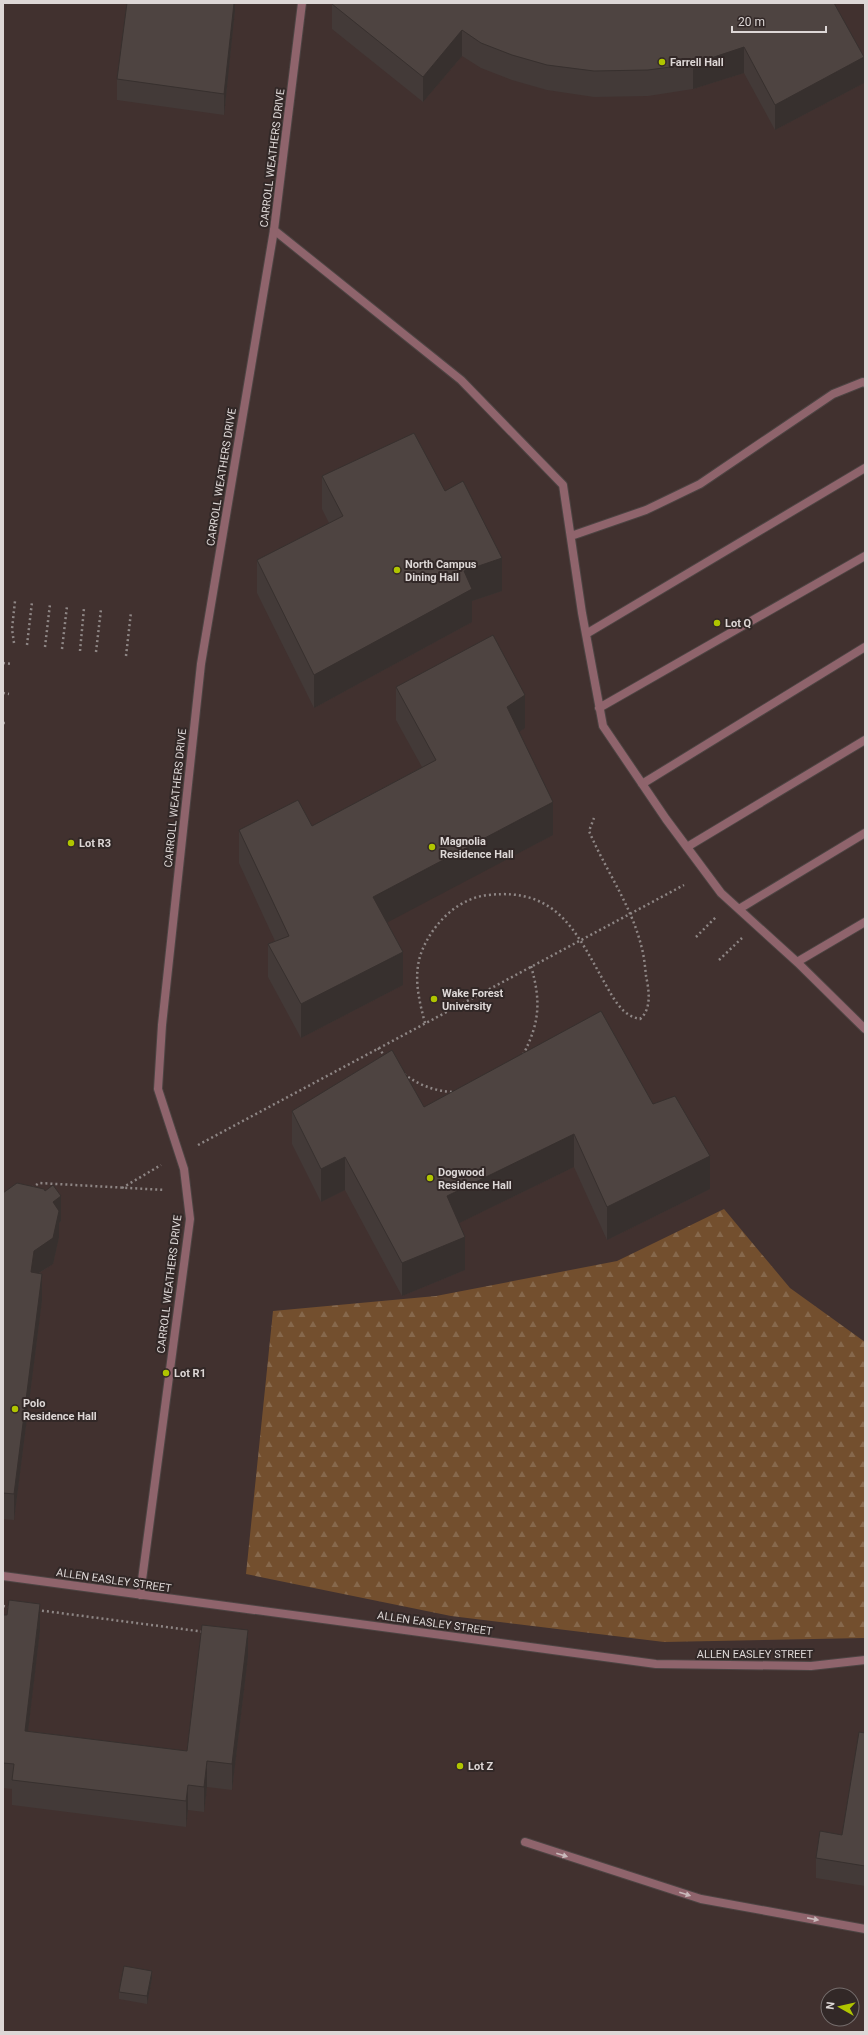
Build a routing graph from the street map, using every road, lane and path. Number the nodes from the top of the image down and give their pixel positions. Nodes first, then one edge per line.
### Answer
1 (302, 3) edge
2 (274, 230) junction
3 (865, 383) edge
4 (865, 468) edge
5 (571, 536) junction
6 (865, 556) edge
7 (15, 601) dead end
8 (32, 602) dead end
9 (50, 604) dead end
10 (67, 606) dead end
11 (84, 608) dead end
12 (102, 609) dead end
13 (131, 612) dead end
14 (586, 634) junction
15 (14, 644) dead end
16 (27, 645) dead end
17 (45, 647) dead end
18 (865, 647) edge
19 (62, 649) dead end
20 (80, 650) dead end
21 (96, 652) dead end
22 (126, 656) dead end
23 (3, 664) edge
24 (12, 664) dead end
25 (3, 693) edge
26 (9, 694) dead end
27 (599, 708) junction
28 (865, 740) edge
29 (642, 784) junction
30 (594, 818) dead end
31 (865, 833) edge
32 (687, 846) junction
33 (684, 885) dead end
34 (732, 902) junction
35 (738, 909) junction
36 (629, 913) junction
37 (865, 922) edge
38 (755, 925) junction
39 (696, 937) dead end
40 (580, 940) junction
41 (719, 960) dead end
42 (797, 962) junction
43 (531, 966) junction
44 (425, 1023) junction
45 (865, 1029) edge
46 (378, 1048) junction
47 (518, 1061) edge
48 (391, 1062) edge
49 (401, 1071) edge
50 (458, 1092) edge
51 (194, 1147) dead end
52 (163, 1164) dead end
53 (121, 1188) junction
54 (188, 1191) junction
55 (27, 1192) edge
56 (3, 1576) edge
57 (140, 1595) junction
58 (3, 1606) edge
59 (11, 1607) edge
60 (35, 1610) edge
61 (208, 1632) edge
62 (865, 1660) edge
63 (525, 1842) dead end
64 (865, 1929) edge

1 - 2 street, CARROLL WEATHERS DRIVE
2 - 5 street
2 - 54 street, CARROLL WEATHERS DRIVE
3 - 5 street
4 - 14 street
5 - 14 street
6 - 27 street
7 - 15 path
8 - 16 path
9 - 17 path
10 - 19 path
11 - 20 path
12 - 21 path
13 - 22 path
14 - 27 street
18 - 29 street
23 - 24 path
25 - 26 path
27 - 29 street
28 - 32 street
29 - 32 street
30 - 36 path
31 - 35 street
32 - 34 street
33 - 36 path
34 - 35 street
34 - 39 path
35 - 38 street
36 - 40 path
36 - 40 path
37 - 42 street
38 - 41 path
38 - 42 street
40 - 43 path
40 - 44 path
42 - 45 street
43 - 44 path
43 - 47 path
44 - 46 path
46 - 48 path
46 - 51 path
49 - 50 path
52 - 53 path
53 - 54 path
53 - 55 path
54 - 57 street, CARROLL WEATHERS DRIVE
56 - 57 street, ALLEN EASLEY STREET
57 - 62 street, ALLEN EASLEY STREET
58 - 59 path
60 - 61 path
63 -> 64 street

